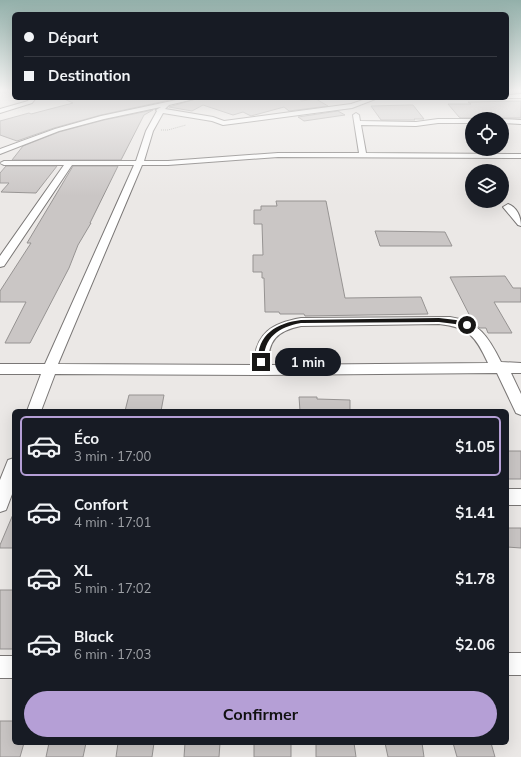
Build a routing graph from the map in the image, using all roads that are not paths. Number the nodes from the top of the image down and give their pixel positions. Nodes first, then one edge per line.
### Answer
1 (74, 125) edge
2 (153, 125) edge
3 (359, 125) edge
4 (12, 148) junction
5 (0, 152) edge
6 (363, 156) junction
7 (521, 156) edge
8 (70, 163) junction
9 (138, 164) junction
10 (2, 166) edge
11 (509, 207) edge
12 (521, 223) edge
13 (0, 264) edge
14 (499, 368) junction
15 (521, 368) edge
16 (0, 369) edge
17 (48, 370) junction
18 (261, 370) junction
19 (35, 409) edge
20 (521, 409) edge
21 (12, 473) edge
22 (509, 497) edge
23 (521, 497) edge
24 (5, 502) edge
25 (509, 664) edge
26 (521, 664) edge
27 (0, 667) edge
28 (12, 667) edge

1 - 4 street
2 - 9 street
3 - 6 street
4 - 5 street
4 - 10 street
6 - 7 street
6 - 9 street
8 - 9 street
8 - 10 street
8 - 13 street
9 - 17 street
11 - 12 street
14 - 15 street
14 - 18 street
14 - 18 street
14 - 20 street
16 - 17 street
17 - 18 street
17 - 19 street
21 - 24 street
22 - 23 street
25 - 26 street
27 - 28 street

